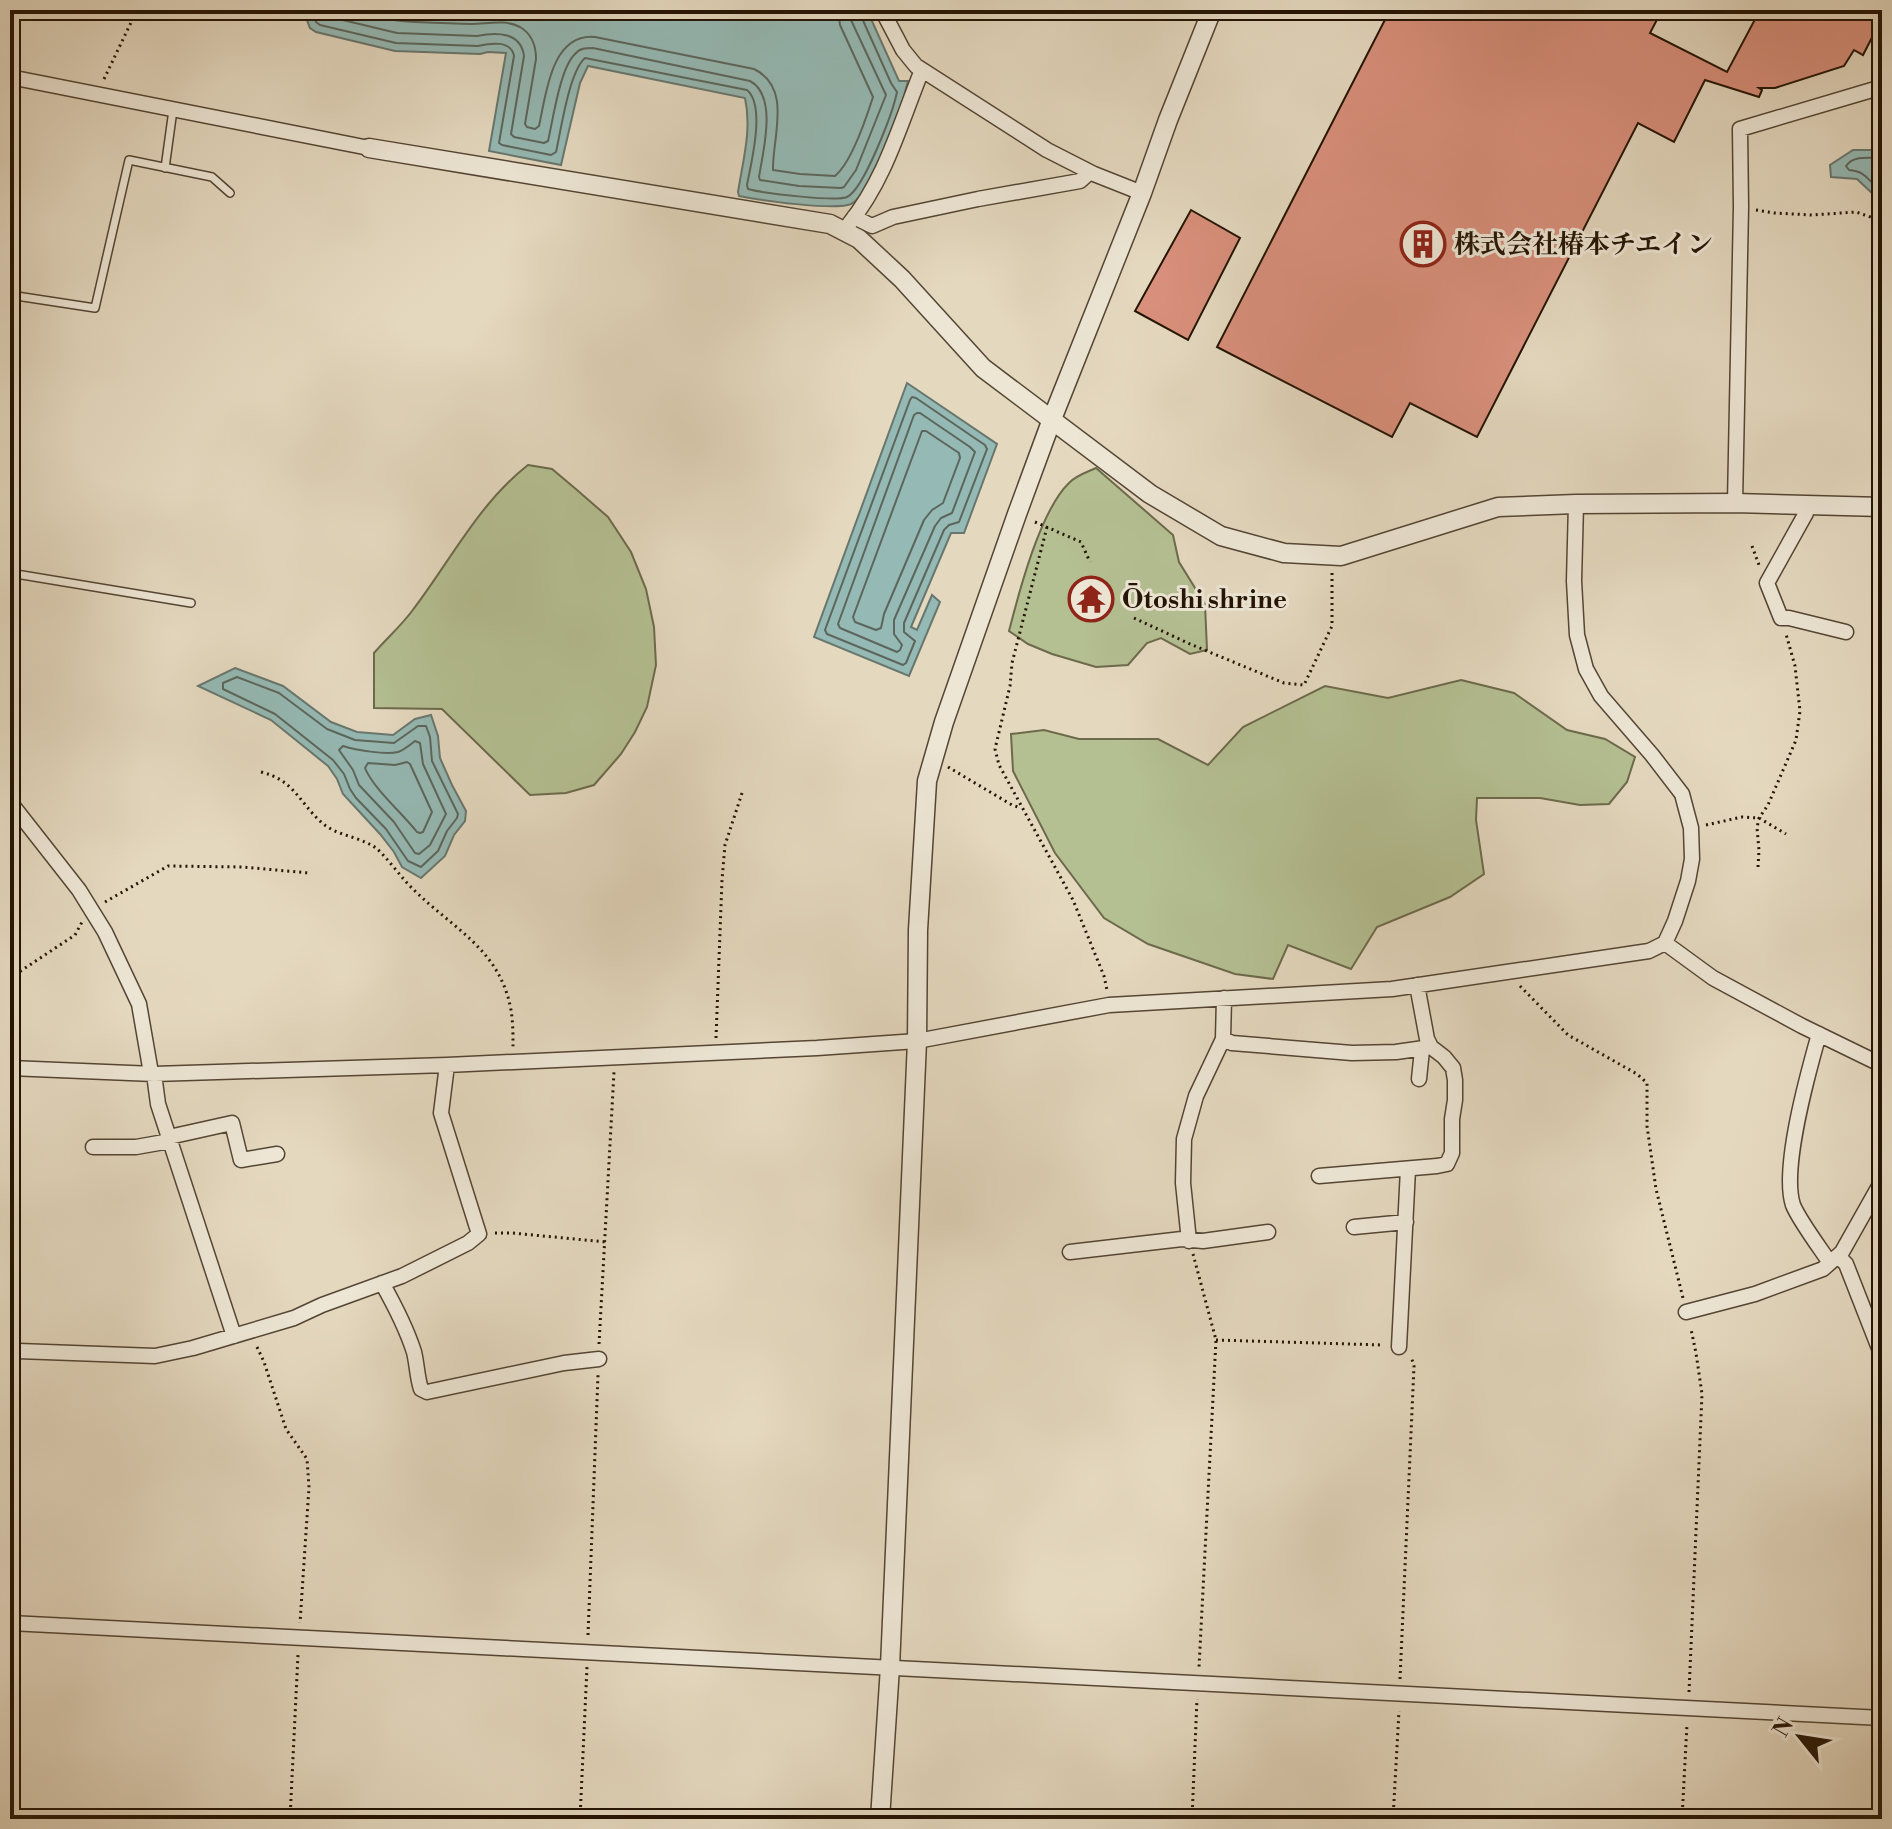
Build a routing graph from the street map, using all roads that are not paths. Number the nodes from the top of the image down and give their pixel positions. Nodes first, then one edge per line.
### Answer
1 (882, 10) edge
2 (1212, 10) edge
3 (922, 70) junction
4 (10, 77) edge
5 (1882, 87) edge
6 (173, 110) junction
7 (369, 148) joint
8 (165, 168) junction
9 (1090, 172) junction
10 (230, 193) dead end
11 (1142, 193) junction
12 (849, 224) junction
13 (10, 295) edge
14 (1052, 419) junction
15 (1735, 503) junction
16 (1576, 504) junction
17 (1805, 505) junction
18 (1882, 507) edge
19 (10, 573) edge
20 (191, 603) dead end
21 (1846, 632) dead end
22 (10, 802) edge
23 (1665, 943) junction
24 (1417, 985) junction
25 (1224, 998) junction
26 (1819, 1034) junction
27 (1223, 1039) junction
28 (917, 1041) junction
29 (1427, 1049) junction
30 (447, 1065) junction
31 (1882, 1065) edge
32 (10, 1068) edge
33 (152, 1074) junction
34 (1419, 1079) dead end
35 (170, 1139) junction
36 (93, 1147) dead end
37 (277, 1154) dead end
38 (1408, 1169) junction
39 (1319, 1176) dead end
40 (1882, 1181) edge
41 (1406, 1222) junction
42 (1354, 1227) dead end
43 (1268, 1232) dead end
44 (1189, 1241) junction
45 (1070, 1252) dead end
46 (1834, 1260) junction
47 (382, 1283) junction
48 (1686, 1312) road end
49 (234, 1336) junction
50 (1399, 1347) road end
51 (18, 1351) dead end
52 (1882, 1356) edge
53 (599, 1359) dead end
54 (10, 1623) edge
55 (890, 1667) junction
56 (1882, 1718) edge
57 (880, 1819) edge

1 - 3 street
2 - 11 street
3 - 9 street
3 - 12 street
4 - 6 street
5 - 15 street
6 - 7 street
6 - 8 lane
7 - 12 street
8 - 10 lane
8 - 13 lane
9 - 11 street
9 - 12 street
11 - 14 street
12 - 14 street
14 - 16 street
14 - 28 street
15 - 16 street
15 - 17 street
16 - 23 street
17 - 18 street
17 - 21 street
19 - 20 lane
22 - 33 street
23 - 24 street
23 - 26 street
24 - 25 street
24 - 29 street
25 - 27 street
25 - 28 street
26 - 31 street
26 - 46 street
27 - 29 street
27 - 44 street
28 - 30 street
28 - 55 street
29 - 34 street
29 - 38 street
30 - 33 street
30 - 47 street
32 - 33 street
33 - 35 street
35 - 36 street
35 - 37 street
35 - 49 street
38 - 39 street
38 - 41 street
40 - 46 street
41 - 42 street
41 - 50 street
43 - 44 street
44 - 45 street
46 - 48 street
46 - 52 street
47 - 49 street
47 - 53 street
49 - 51 street
54 - 55 street
55 - 56 street
55 - 57 street

